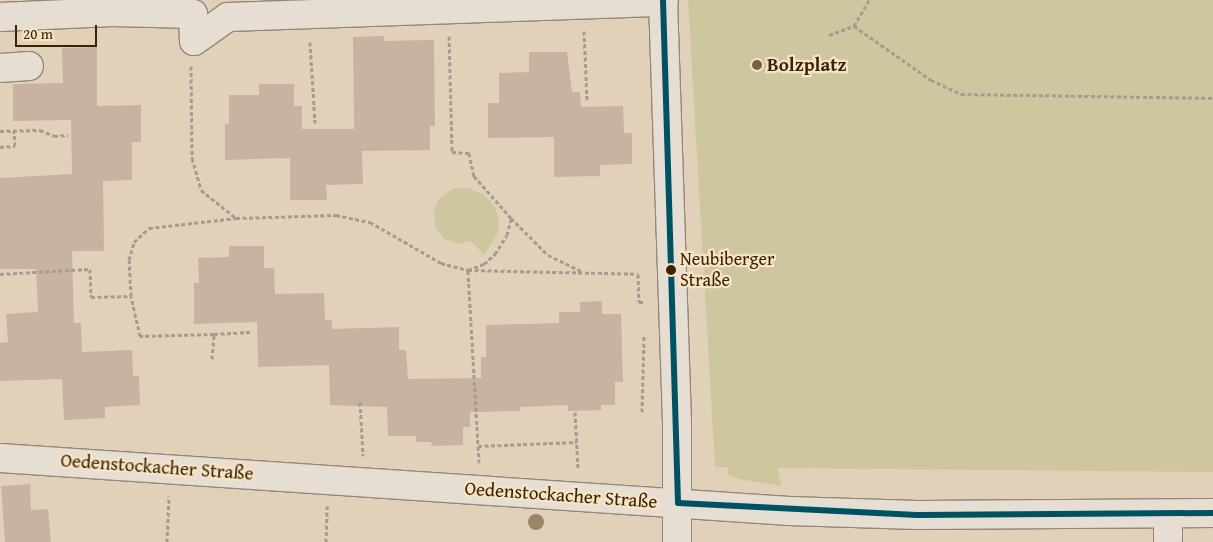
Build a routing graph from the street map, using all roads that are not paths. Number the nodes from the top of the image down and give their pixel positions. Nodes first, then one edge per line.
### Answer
1 (664, 1) edge
2 (193, 14) junction
3 (0, 17) edge
4 (228, 17) junction
5 (29, 66) dead end
6 (0, 68) edge
7 (0, 458) edge
8 (678, 503) junction
9 (1213, 513) edge
10 (677, 542) edge

1 - 4 street
1 - 8 street
2 - 3 street
2 - 4 street
2 - 4 street
5 - 6 street
7 - 8 street, Oedenstockacher Straße
8 - 9 street, Oedenstockacher Straße
8 - 10 street

